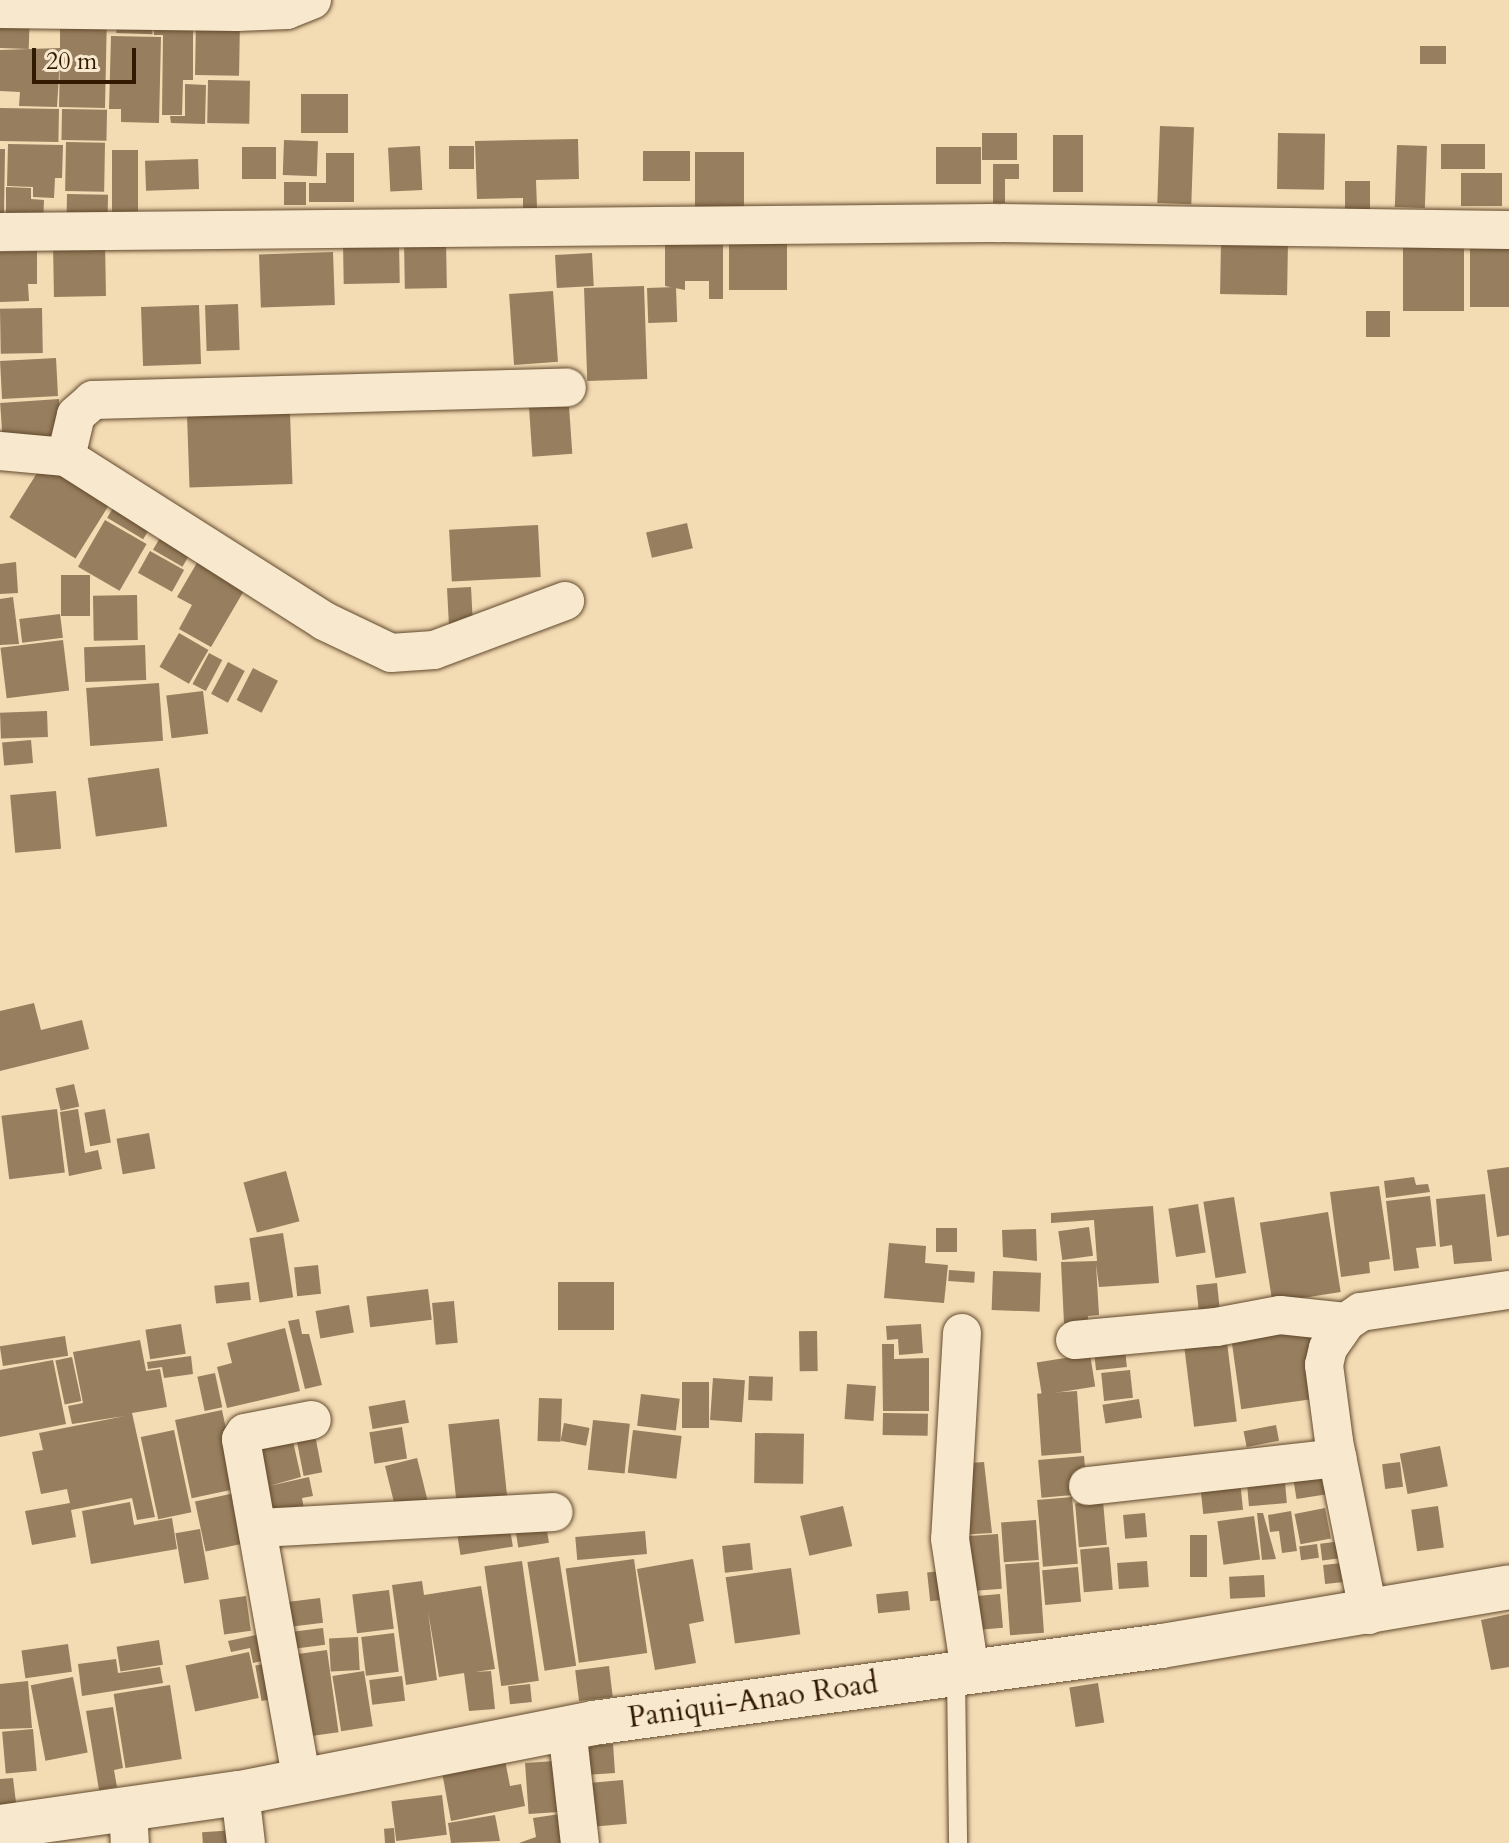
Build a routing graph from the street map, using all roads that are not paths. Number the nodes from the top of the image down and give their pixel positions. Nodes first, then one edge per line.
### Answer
1 (312, 0) edge
2 (0, 9) edge
3 (1509, 230) edge
4 (0, 232) edge
5 (567, 388) dead end
6 (0, 451) edge
7 (66, 457) junction
8 (565, 601) dead end
9 (1509, 1290) edge
10 (1346, 1322) junction
11 (962, 1333) dead end
12 (1075, 1340) dead end
13 (312, 1420) dead end
14 (1337, 1458) junction
15 (1088, 1486) dead end
16 (554, 1512) dead end
17 (260, 1528) junction
18 (1509, 1587) edge
19 (1369, 1615) junction
20 (963, 1672) junction
21 (567, 1728) junction
22 (302, 1782) junction
23 (240, 1793) junction
24 (129, 1826) edge
25 (0, 1827) edge
26 (246, 1843) edge
27 (580, 1843) edge
28 (958, 1843) edge

1 - 2 street
3 - 4 street
5 - 7 street
6 - 7 street
7 - 8 street
9 - 10 street
10 - 12 street
10 - 14 street
11 - 20 street
13 - 17 street
14 - 15 street
14 - 19 street
16 - 17 street
17 - 22 street
18 - 19 main road, Paniqui-Anao Road
19 - 20 main road, Paniqui-Anao Road
20 - 21 main road, Paniqui-Anao Road
20 - 28 lane
21 - 22 main road, Paniqui-Anao Road
21 - 27 street
22 - 23 main road, Paniqui-Anao Road
23 - 24 main road, Paniqui-Anao Road
23 - 26 street
24 - 25 main road, Paniqui-Anao Road

